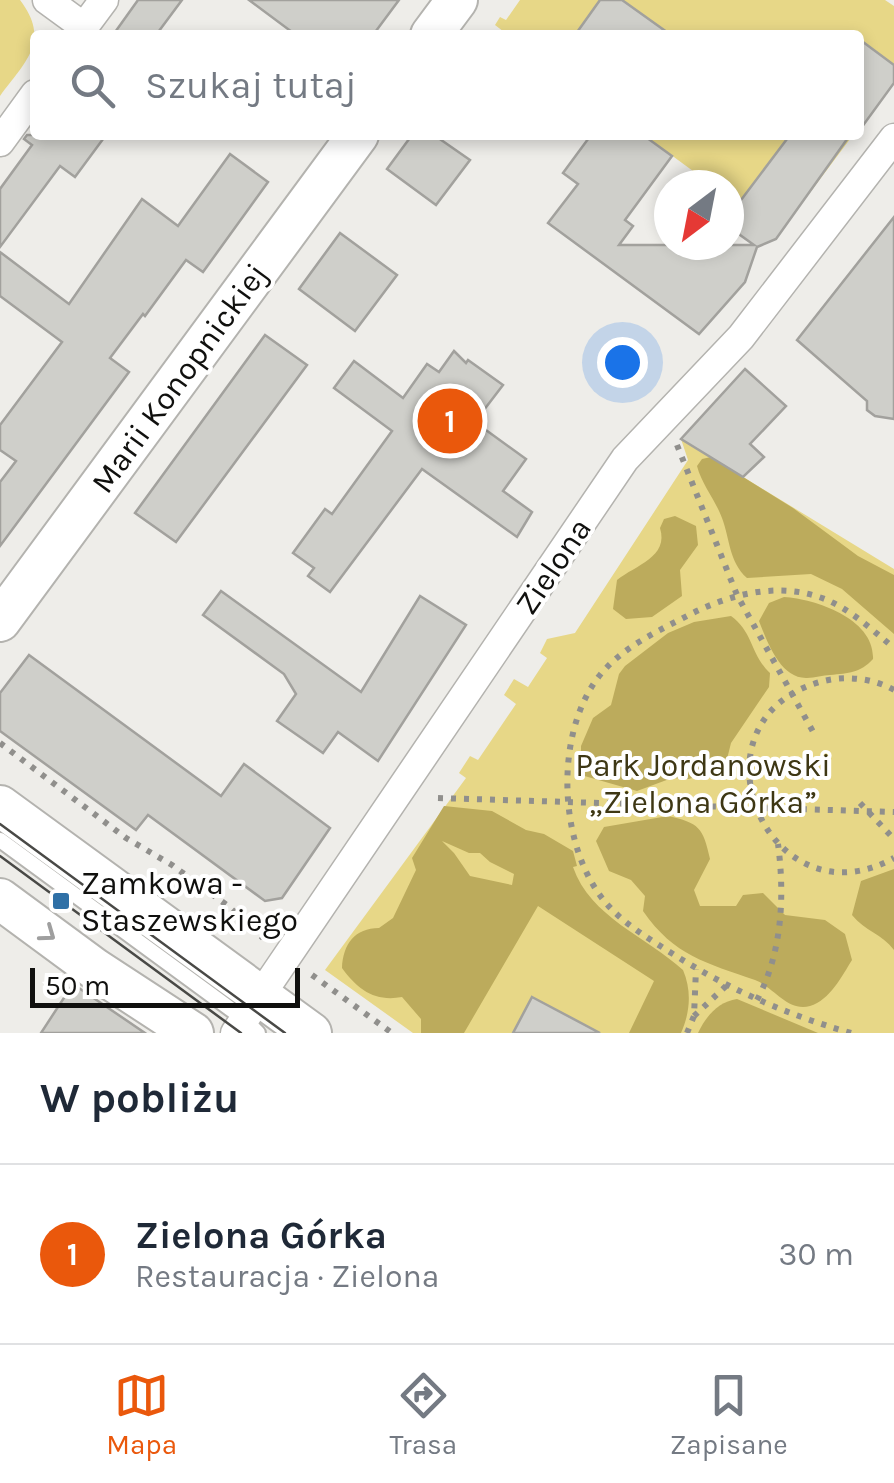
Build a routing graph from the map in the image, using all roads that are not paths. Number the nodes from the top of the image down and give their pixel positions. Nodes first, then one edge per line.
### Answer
1 (48, 0) edge
2 (104, 0) edge
3 (457, 0) edge
4 (80, 30) edge
5 (82, 30) edge
6 (435, 30) edge
7 (30, 101) edge
8 (894, 138) edge
9 (354, 140) edge
10 (0, 142) edge
11 (0, 621) edge
12 (0, 806) edge
13 (0, 840) edge
14 (0, 899) edge
15 (249, 1020) edge
16 (193, 1033) edge
17 (273, 1033) edge
18 (311, 1033) edge

1 - 4 street
2 - 5 street
3 - 6 street
7 - 10 street
8 - 15 street, Zielona
9 - 11 street, Marii Konopnickiej
12 - 15 street
13 - 15 lane
14 -> 16 street
15 - 17 lane
15 - 18 street

